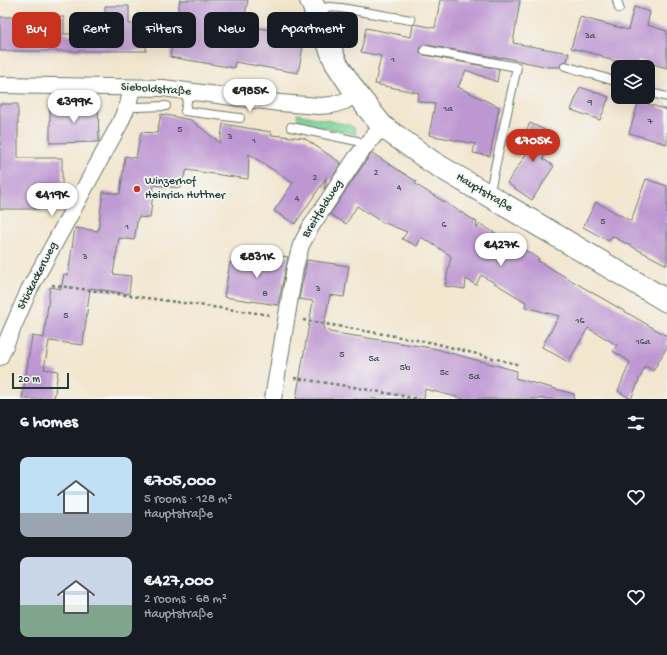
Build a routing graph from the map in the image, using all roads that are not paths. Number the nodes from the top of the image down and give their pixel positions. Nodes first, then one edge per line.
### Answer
1 (313, 5) edge
2 (411, 20) dead end
3 (425, 50) dead end
4 (565, 66) dead end
5 (611, 80) edge
6 (0, 85) edge
7 (132, 88) junction
8 (189, 92) junction
9 (356, 93) junction
10 (655, 94) edge
11 (667, 97) edge
12 (128, 105) junction
13 (166, 106) dead end
14 (240, 118) dead end
15 (382, 126) junction
16 (291, 127) dead end
17 (365, 146) junction
18 (488, 196) junction
19 (667, 301) edge
20 (0, 357) edge
21 (273, 399) edge

1 - 2 lane
1 - 9 street, Hauptstraße
3 - 18 lane
4 - 5 lane
6 - 7 street, Sieboldstraße
7 - 8 street, Sieboldstraße
7 - 12 street, Stückackerweg
8 - 9 street, Sieboldstraße
8 - 14 lane
9 - 15 street, Hauptstraße
10 - 11 lane
12 - 13 lane
12 - 20 street, Stückackerweg
15 - 17 street, Breitfeldweg
15 - 18 street, Hauptstraße
16 - 17 lane
17 - 21 street, Breitfeldweg
18 - 19 street, Hauptstraße

